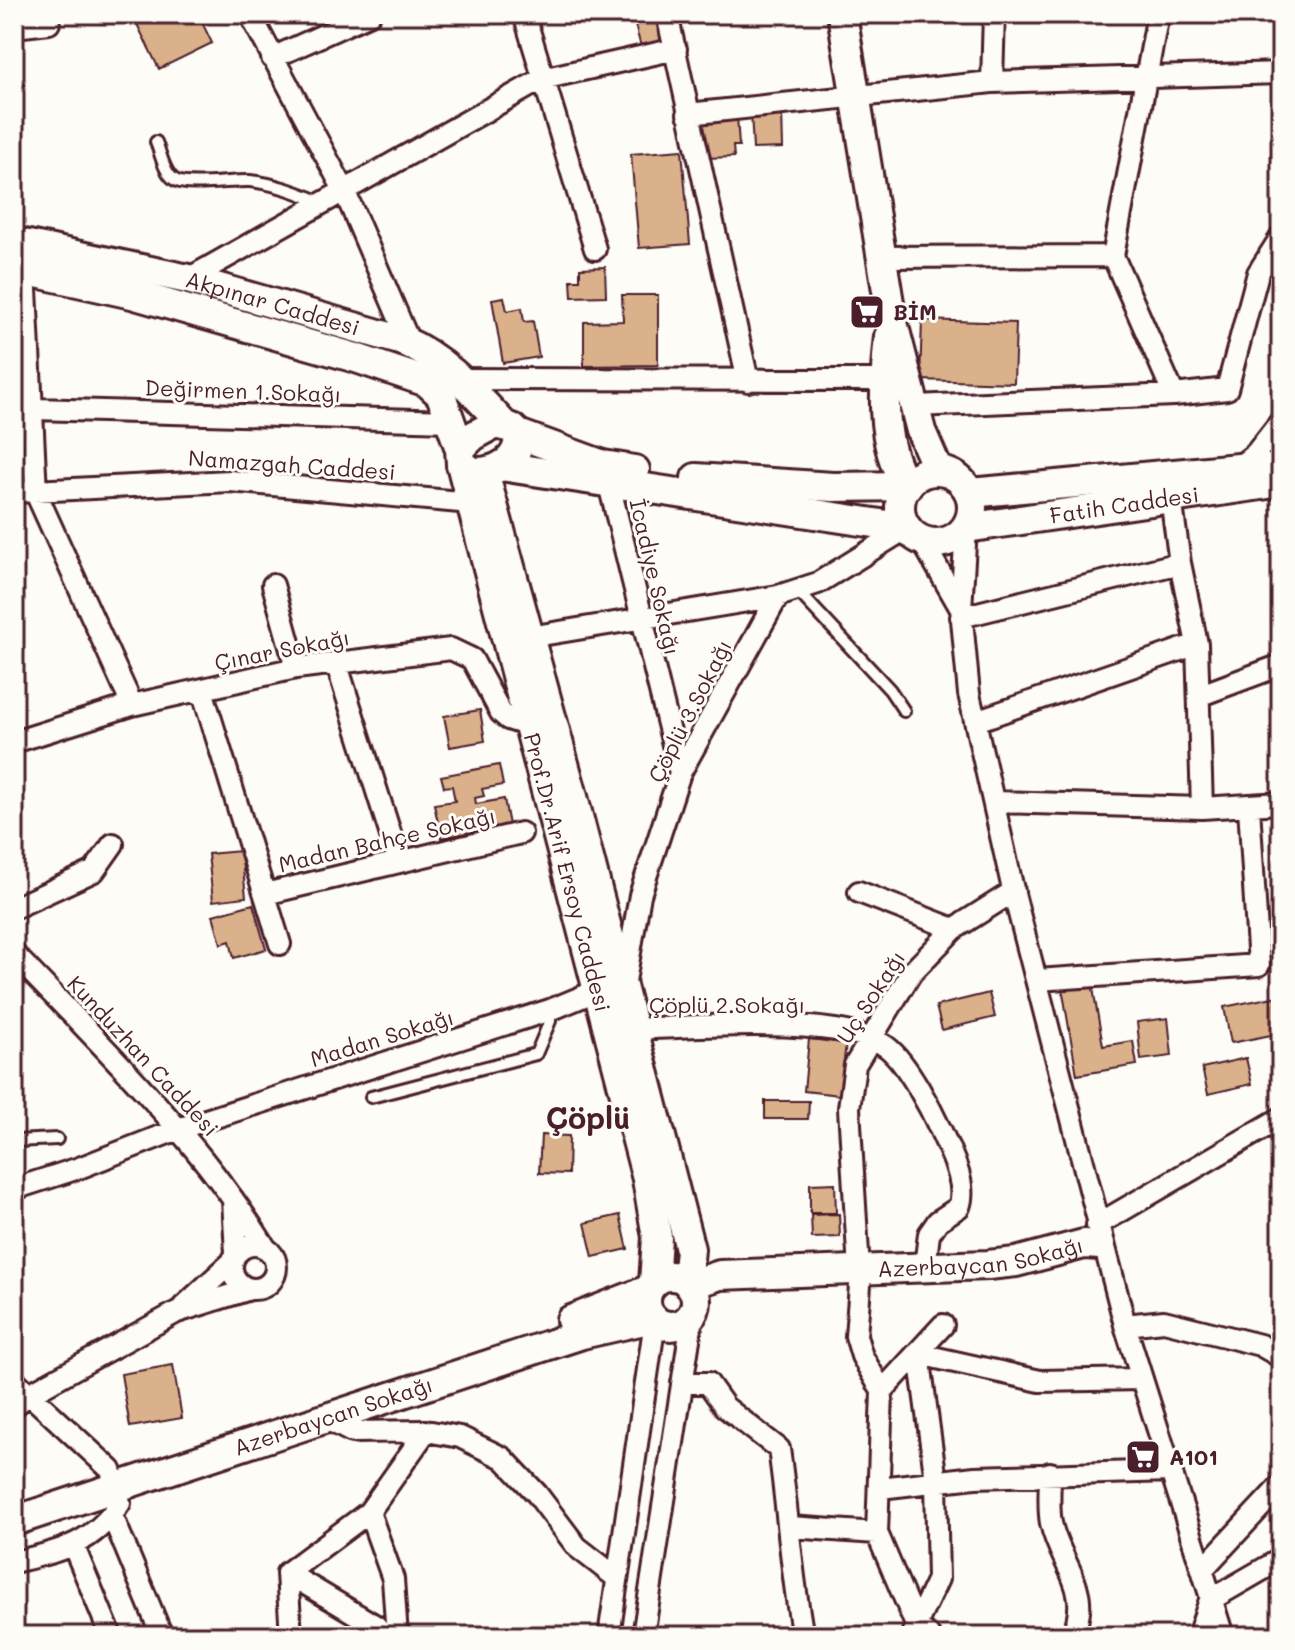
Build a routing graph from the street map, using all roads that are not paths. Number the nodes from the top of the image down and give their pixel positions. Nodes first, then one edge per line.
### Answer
1 (250, 14) edge
2 (370, 14) edge
3 (524, 14) edge
4 (667, 14) edge
5 (842, 14) edge
6 (994, 14) edge
7 (1158, 14) edge
8 (49, 23) dead end
9 (14, 27) edge
10 (676, 49) junction
11 (272, 58) junction
12 (1281, 73) edge
13 (1145, 77) junction
14 (542, 79) junction
15 (992, 82) junction
16 (855, 96) junction
17 (688, 114) junction
18 (156, 142) dead end
19 (344, 190) junction
20 (321, 203) junction
21 (1281, 237) edge
22 (14, 242) edge
23 (595, 249) dead end
24 (1113, 256) junction
25 (882, 257) junction
26 (20, 269) edge
27 (188, 279) junction
28 (891, 315) junction
29 (410, 344) junction
30 (460, 379) junction
31 (885, 380) junction
32 (748, 381) junction
33 (1174, 395) junction
34 (915, 406) junction
35 (35, 409) junction
36 (450, 421) junction
37 (1281, 421) edge
38 (510, 429) junction
39 (476, 463) junction
40 (1281, 464) edge
41 (1236, 469) junction
42 (938, 470) junction
43 (1281, 482) edge
44 (609, 484) junction
45 (907, 486) junction
46 (14, 492) edge
47 (36, 493) junction
48 (970, 493) junction
49 (1171, 498) junction
50 (471, 503) junction
51 (14, 504) edge
52 (966, 528) junction
53 (915, 534) junction
54 (1180, 563) junction
55 (273, 585) dead end
56 (788, 593) junction
57 (961, 613) junction
58 (639, 617) junction
59 (529, 637) junction
60 (1197, 644) junction
61 (336, 662) junction
62 (1281, 665) edge
63 (296, 668) junction
64 (202, 690) junction
65 (1201, 695) junction
66 (132, 705) junction
67 (904, 711) dead end
68 (976, 721) junction
69 (527, 725) junction
70 (14, 742) edge
71 (680, 773) junction
72 (995, 802) junction
73 (1281, 803) edge
74 (1249, 807) junction
75 (1202, 808) junction
76 (521, 833) dead end
77 (113, 844) dead end
78 (399, 861) junction
79 (1014, 891) junction
80 (859, 892) dead end
81 (265, 894) junction
82 (14, 908) edge
83 (954, 929) junction
84 (280, 944) dead end
85 (14, 954) edge
86 (1037, 980) junction
87 (596, 991) junction
88 (624, 993) junction
89 (550, 1010) junction
90 (633, 1029) junction
91 (868, 1039) junction
92 (371, 1097) dead end
93 (1281, 1118) edge
94 (181, 1128) junction
95 (57, 1139) dead end
96 (14, 1141) edge
97 (14, 1189) edge
98 (233, 1195) junction
99 (1097, 1225) junction
100 (265, 1247) junction
101 (234, 1258) junction
102 (925, 1267) junction
103 (859, 1277) junction
104 (651, 1286) junction
105 (250, 1289) junction
106 (691, 1294) junction
107 (177, 1312) junction
108 (654, 1320) junction
109 (943, 1325) dead end
110 (1125, 1325) junction
111 (919, 1354) junction
112 (1281, 1357) edge
113 (1141, 1379) junction
114 (682, 1383) junction
115 (882, 1391) junction
116 (19, 1394) edge
117 (325, 1418) junction
118 (426, 1431) junction
119 (1171, 1471) junction
120 (1050, 1473) junction
121 (114, 1478) junction
122 (936, 1481) junction
123 (1281, 1485) edge
124 (880, 1488) junction
125 (14, 1502) edge
126 (369, 1512) junction
127 (112, 1515) junction
128 (14, 1521) edge
129 (790, 1527) junction
130 (877, 1533) junction
131 (74, 1547) junction
132 (1281, 1559) edge
133 (14, 1562) edge
134 (1202, 1570) junction
135 (287, 1573) junction
136 (617, 1578) junction
137 (1210, 1600) junction
138 (919, 1632) edge
139 (111, 1636) edge
140 (162, 1636) edge
141 (291, 1636) edge
142 (384, 1636) edge
143 (397, 1636) edge
144 (609, 1636) edge
145 (643, 1636) edge
146 (803, 1636) edge
147 (1072, 1636) edge
148 (1198, 1636) edge
149 (1223, 1636) edge

1 - 11 street
2 - 11 street
3 - 14 street
4 - 10 street
5 - 16 street
6 - 15 street
7 - 13 street
8 - 9 street
10 - 14 street
10 - 17 street
11 - 19 street
12 - 13 street
13 - 15 street
13 - 24 street
14 - 19 street
14 - 23 street
15 - 16 street
16 - 17 street
16 - 25 street
17 - 32 street
18 - 20 lane
19 - 20 street
19 - 29 street
20 - 27 street
21 - 33 street
22 - 27 street, Akpınar Caddesi
24 - 25 street
24 - 33 street
25 - 28 street
26 - 35 street
26 - 36 street, Akpınar Caddesi
27 - 29 street, Akpınar Caddesi
28 - 31 street
28 - 34 street
29 - 30 street, Akpınar Caddesi
30 - 32 street
30 - 38 street, Akpınar Caddesi
31 - 32 street
31 - 45 street
33 - 34 street
34 - 42 street
35 - 36 street, Değirmen 1.Sokağı
35 - 47 street
36 - 39 street, Akpınar Caddesi
37 - 41 street
38 - 39 street
38 - 39 street
38 - 45 street, Akpınar Caddesi
39 - 44 street
39 - 50 street, Prof.Dr.Arif Ersoy Caddesi
39 - 59 street, Prof.Dr.Arif Ersoy Caddesi
40 - 41 street, Fatih Caddesi
41 - 48 street, Fatih Caddesi
42 - 45 street
42 - 48 street
43 - 49 street, Fatih Caddesi
44 - 53 street
44 - 58 street, İcadiye Sokağı
45 - 53 street
46 - 47 street, Namazgah Caddesi
47 - 50 street, Namazgah Caddesi
47 - 51 street
47 - 66 street
48 - 52 street
49 - 52 street, Fatih Caddesi
49 - 54 street
50 - 69 street, Prof.Dr.Arif Ersoy Caddesi
52 - 53 street
52 - 57 street
53 - 56 street
53 - 57 street
54 - 57 street
54 - 60 street
55 - 63 street
56 - 58 street
56 - 67 lane
56 - 71 street, Çöplü 3.Sokağı
57 - 68 street
58 - 59 street
58 - 71 street, İcadiye Sokağı
59 - 88 street, Prof.Dr.Arif Ersoy Caddesi
60 - 65 street
60 - 68 street
61 - 63 street, Çınar Sokağı
61 - 69 street, Çınar Sokağı
61 - 78 street
62 - 65 street
63 - 64 street, Çınar Sokağı
64 - 66 street, Çınar Sokağı
64 - 81 street, Madan Bahçe Sokağı
65 - 75 street
66 - 70 street, Çınar Sokağı
68 - 72 street
69 - 87 street, Prof.Dr.Arif Ersoy Caddesi
71 - 88 street, Çöplü 3.Sokağı
72 - 75 street
72 - 79 street
73 - 74 street
74 - 75 street
74 - 86 street
76 - 78 street, Madan Bahçe Sokağı
77 - 82 street
78 - 81 street, Madan Bahçe Sokağı
79 - 83 street, Uç Sokağı
79 - 86 street
80 - 83 street
81 - 84 street, Madan Bahçe Sokağı
83 - 91 street, Uç Sokağı
85 - 94 street, Kunduzhan Caddesi
86 - 99 street
87 - 89 street, Madan Sokağı
87 - 104 street, Prof.Dr.Arif Ersoy Caddesi
88 - 90 street, Prof.Dr.Arif Ersoy Caddesi
89 - 92 lane
89 - 94 street, Madan Sokağı
90 - 91 street, Çöplü 2.Sokağı
90 - 106 street, Prof.Dr.Arif Ersoy Caddesi
91 - 102 street
91 - 103 street, Uç Sokağı
93 - 99 street
94 - 97 street, Madan Sokağı
94 - 98 street, Kunduzhan Caddesi
95 - 96 lane
98 - 100 street, Kunduzhan Caddesi
98 - 101 street
99 - 110 street
100 - 101 street
100 - 105 street
101 - 105 street
101 - 107 street
102 - 103 street, Azerbaycan Sokağı
102 - 103 street, Azerbaycan Sokağı
103 - 106 street, Azerbaycan Sokağı
103 - 115 street, Uç Sokağı
104 - 106 street
104 - 108 street
104 - 121 street, Azerbaycan Sokağı
105 - 107 street
106 - 108 street
106 - 114 street, Prof.Dr.Arif Ersoy Caddesi
107 - 116 street
108 - 117 street, Azerbaycan Sokağı
108 - 136 street
109 - 111 street
110 - 112 street
110 - 113 street
111 - 113 street
111 - 115 street
111 - 122 street
113 - 119 street
114 - 129 street
114 - 145 street, Prof.Dr.Arif Ersoy Caddesi
115 - 124 street
116 - 121 street
117 - 118 street
117 - 121 street, Azerbaycan Sokağı
118 - 126 street
118 - 136 street
119 - 120 street
119 - 134 street
120 - 122 street
120 - 147 street
121 - 125 street, Azerbaycan Sokağı
121 - 127 street
121 - 128 street, Azerbaycan Sokağı
122 - 124 street
122 - 138 street
123 - 134 street
124 - 130 street
126 - 135 street
126 - 143 street
127 - 131 street
127 - 140 street
129 - 130 street
129 - 146 street
130 - 138 street
131 - 133 street
131 - 139 street
132 - 137 street
134 - 137 street
135 - 141 street
135 - 142 street
136 - 144 street
137 - 148 street
137 - 149 street

